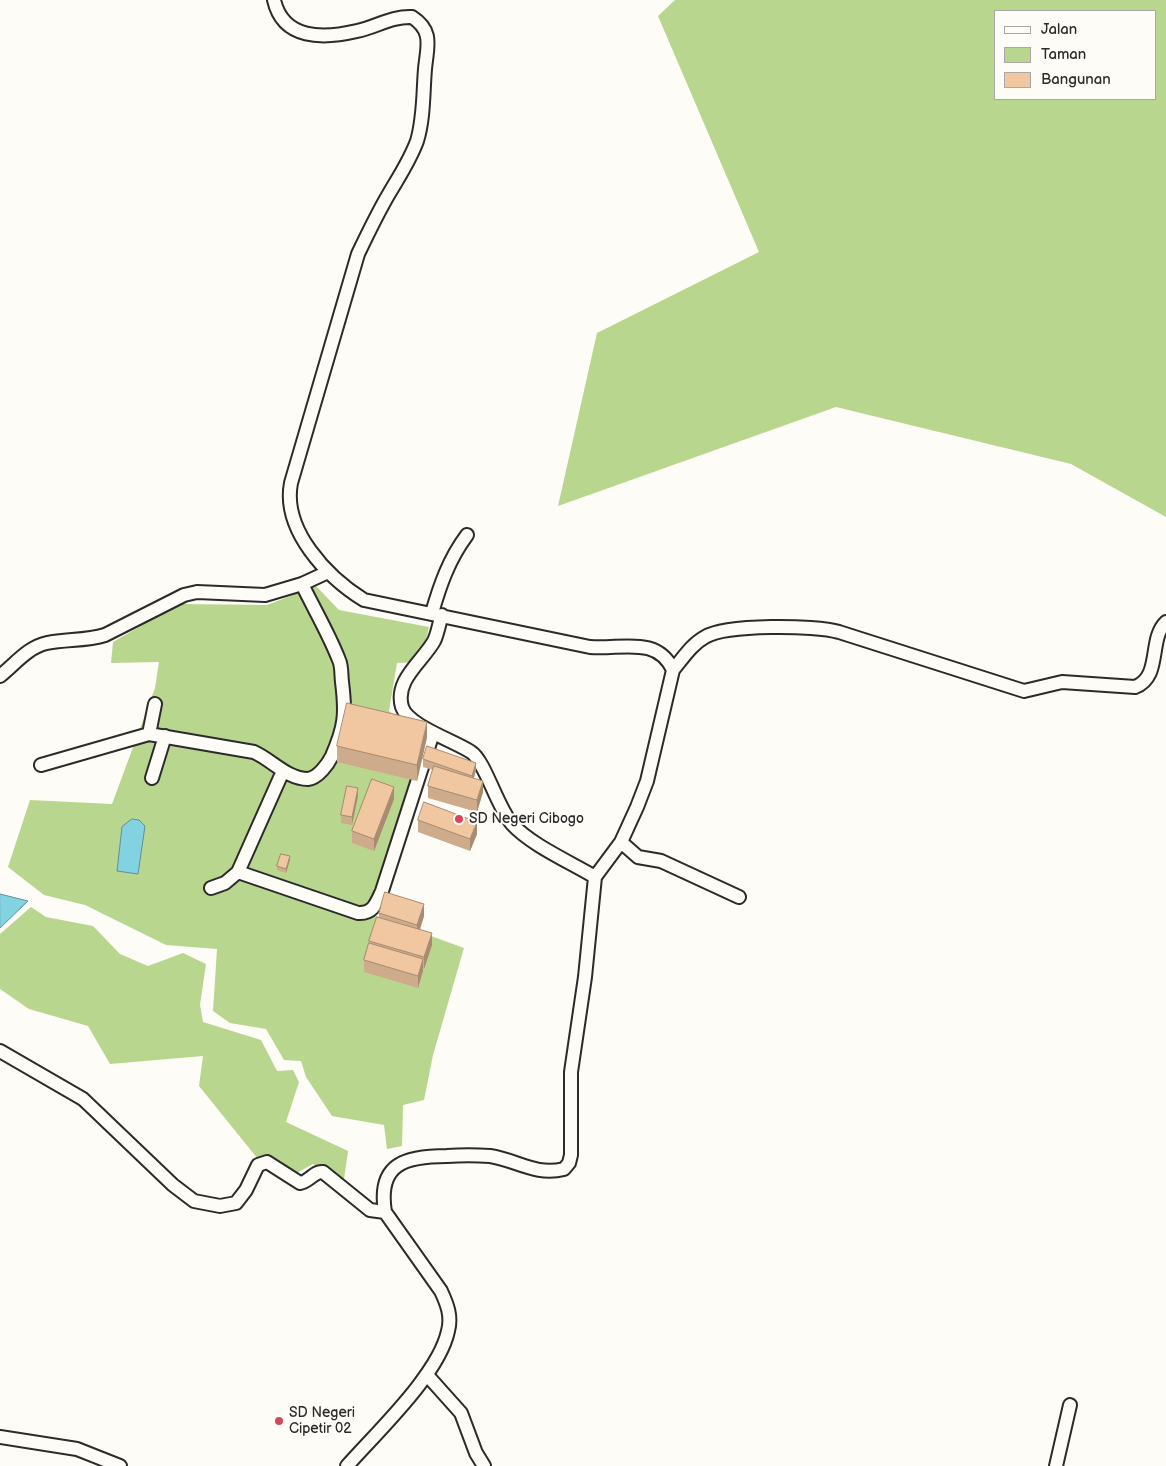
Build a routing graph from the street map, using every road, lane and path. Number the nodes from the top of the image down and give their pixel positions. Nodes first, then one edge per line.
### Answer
1 (274, 0) edge
2 (467, 535) dead end
3 (328, 572) junction
4 (302, 584) junction
5 (437, 614) junction
6 (1166, 622) edge
7 (673, 670) junction
8 (0, 676) edge
9 (155, 704) dead end
10 (433, 732) junction
11 (149, 734) junction
12 (165, 736) junction
13 (41, 765) dead end
14 (283, 771) junction
15 (152, 778) dead end
16 (621, 842) junction
17 (238, 872) junction
18 (595, 877) junction
19 (211, 888) dead end
20 (739, 897) dead end
21 (0, 1051) edge
22 (385, 1212) junction
23 (428, 1375) junction
24 (1070, 1405) dead end
25 (0, 1437) edge
26 (120, 1466) edge
27 (347, 1466) edge
28 (484, 1466) edge
29 (1056, 1466) edge

1 - 3 street
2 - 5 street
3 - 4 street
3 - 5 street
4 - 8 street
4 - 14 street
5 - 7 street
5 - 10 street
6 - 7 street
7 - 16 street
9 - 11 street
10 - 17 street
10 - 18 street
11 - 12 street
11 - 13 street
12 - 14 street
12 - 15 street
14 - 17 street
16 - 18 street
16 - 20 street
17 - 19 street
18 - 22 street
21 - 22 street
22 - 23 street
23 - 27 street
23 - 28 street
24 - 29 street
25 - 26 street

